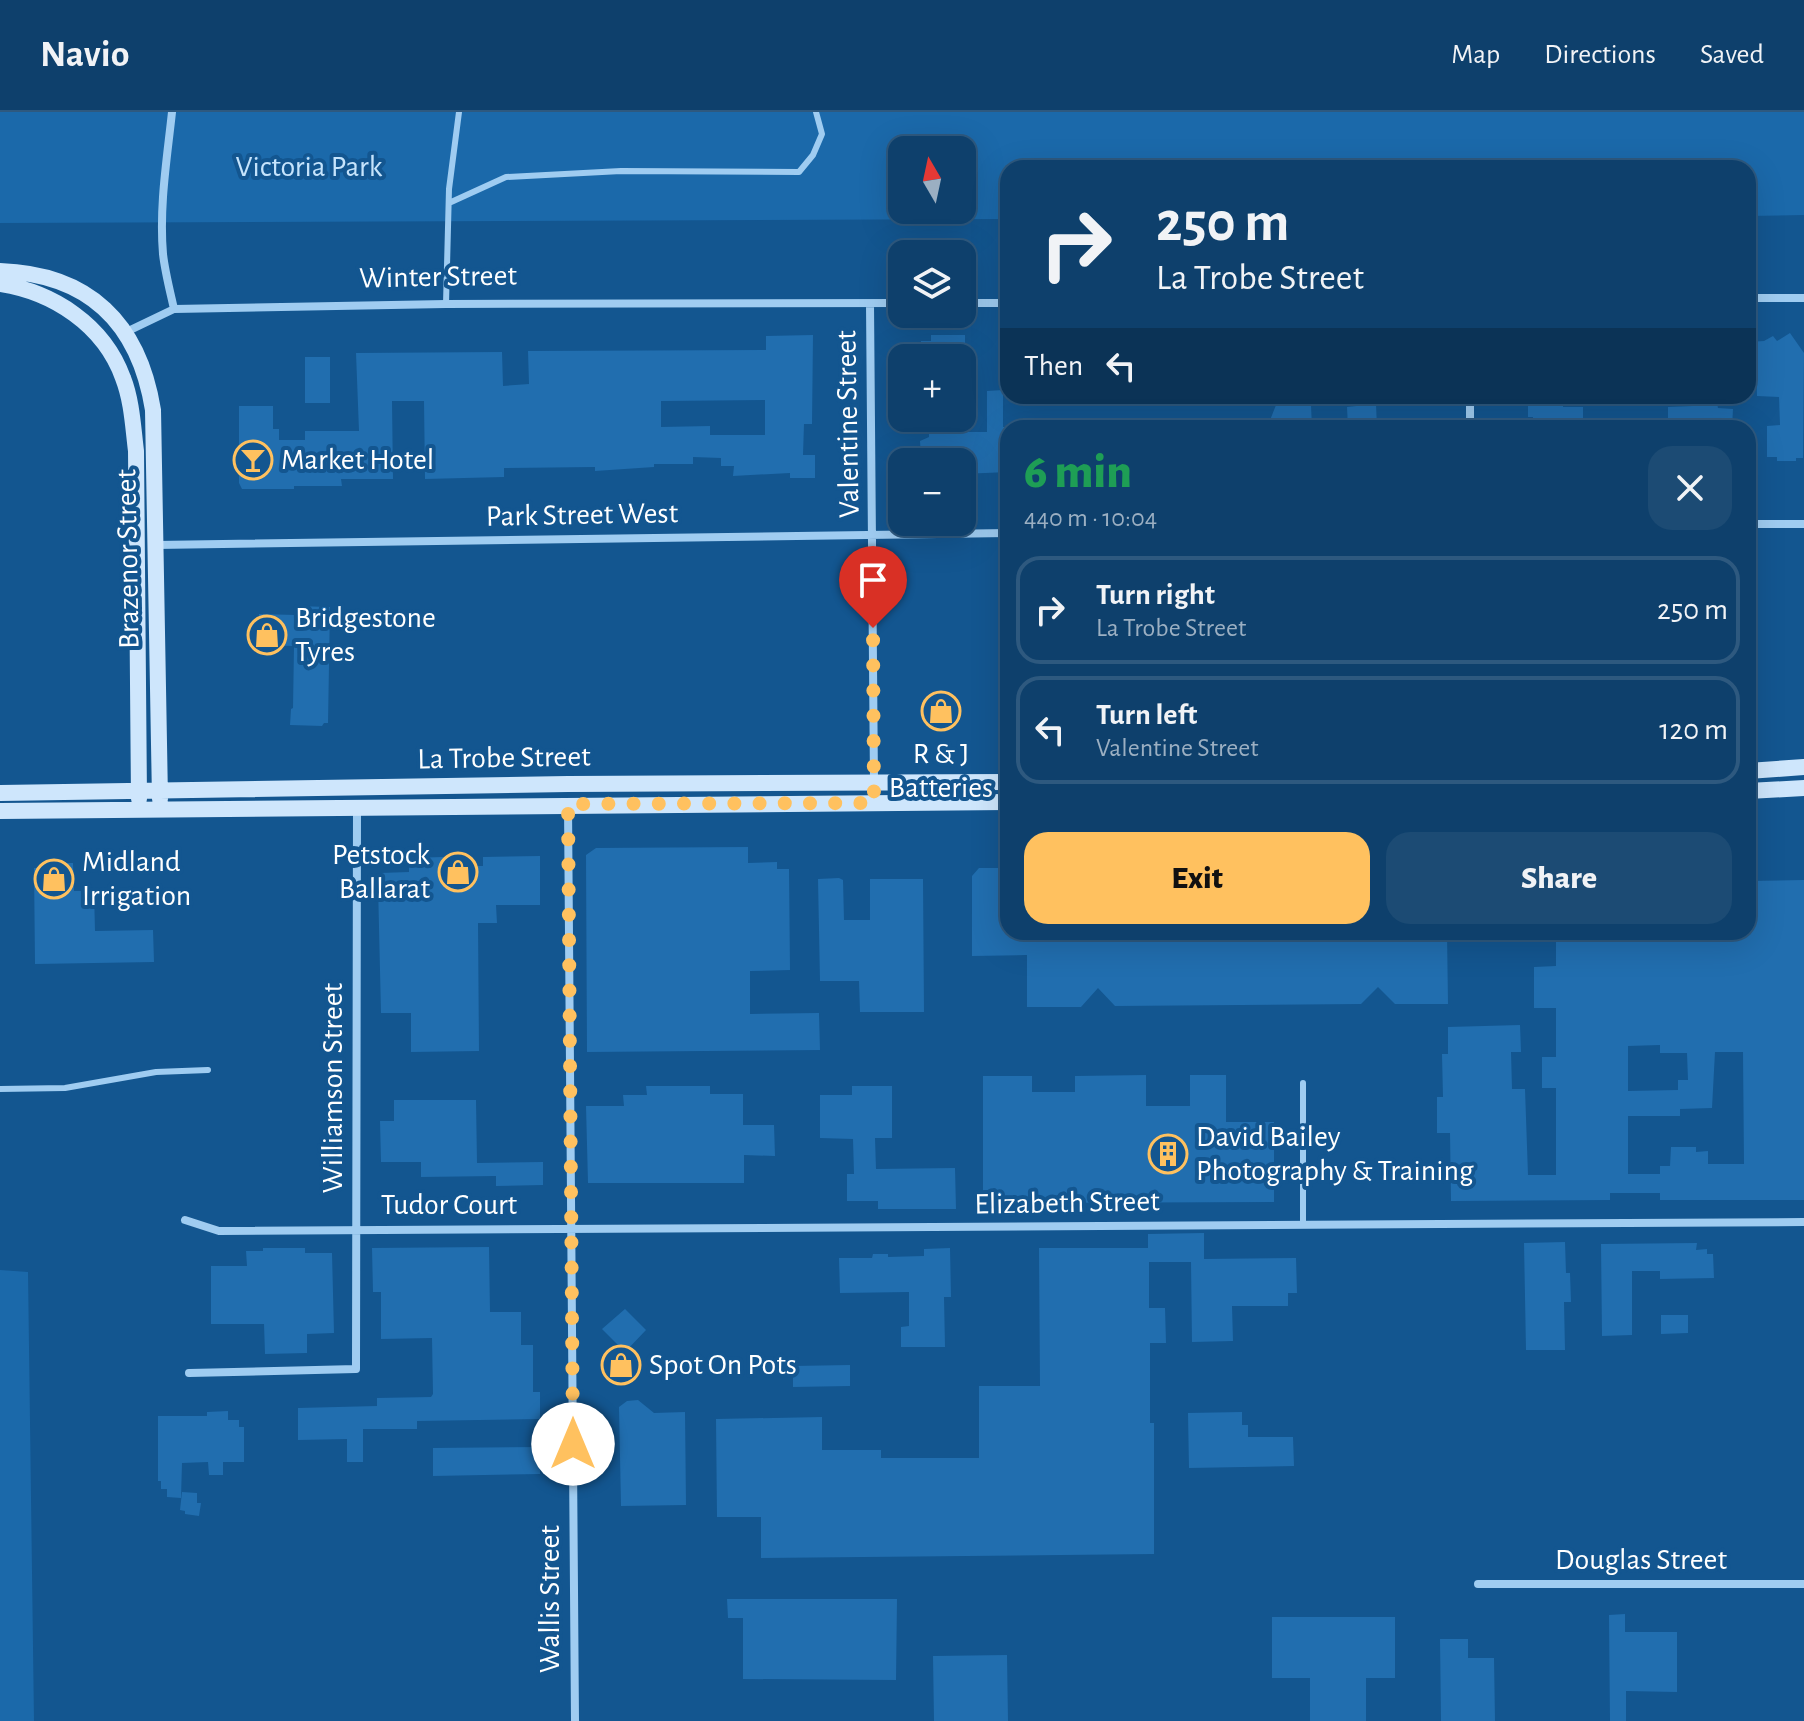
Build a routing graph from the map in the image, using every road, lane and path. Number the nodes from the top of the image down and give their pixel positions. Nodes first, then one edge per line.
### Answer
1 (172, 112) edge
2 (459, 112) edge
3 (816, 112) edge
4 (449, 203) junction
5 (0, 271) edge
6 (0, 284) edge
7 (1756, 298) edge
8 (1804, 298) edge
9 (888, 303) edge
10 (976, 303) edge
11 (1000, 303) edge
12 (446, 304) junction
13 (870, 304) junction
14 (174, 309) junction
15 (126, 332) junction
16 (107, 348) junction
17 (1756, 524) edge
18 (1804, 524) edge
19 (1000, 533) edge
20 (873, 535) junction
21 (156, 545) junction
22 (137, 546) junction
23 (1804, 767) edge
24 (1756, 770) edge
25 (1000, 782) edge
26 (568, 784) junction
27 (874, 784) junction
28 (357, 788) junction
29 (1804, 788) edge
30 (139, 791) junction
31 (160, 791) junction
32 (1756, 791) edge
33 (0, 793) edge
34 (1000, 802) edge
35 (874, 803) junction
36 (568, 804) junction
37 (357, 808) junction
38 (139, 809) junction
39 (159, 809) junction
40 (0, 811) edge
41 (208, 1070) dead end
42 (1303, 1083) dead end
43 (0, 1089) edge
44 (185, 1220) dead end
45 (1804, 1222) edge
46 (1303, 1224) junction
47 (357, 1229) junction
48 (571, 1229) junction
49 (189, 1373) dead end
50 (1478, 1584) dead end
51 (1804, 1584) edge
52 (575, 1721) edge

1 - 14 street
2 - 4 lane
3 - 4 lane
4 - 12 lane
5 - 15 main road
6 - 16 main road
7 - 8 street
9 - 13 street, Winter Street
10 - 11 street
12 - 13 street, Winter Street
12 - 14 street, Winter Street
13 - 20 street, Valentine Street
14 - 15 street, Winter Street
15 - 16 main road
15 - 21 main road, Brazenor Street
16 - 22 main road, Brazenor Street
17 - 18 street
19 - 20 street, Park Street West
20 - 21 street, Park Street West
20 - 27 street, Valentine Street
21 - 22 main road
21 - 31 main road, Brazenor Street
22 - 30 main road, Brazenor Street
23 - 24 main road
25 - 27 main road, La Trobe Street
26 - 27 main road, La Trobe Street
26 - 28 main road, La Trobe Street
26 - 36 main road
27 - 35 main road
28 - 31 main road, La Trobe Street
28 - 37 main road
29 - 32 main road
30 - 31 main road, La Trobe Street
30 - 33 main road, La Trobe Street
30 - 38 main road, Brazenor Street
31 - 39 main road, Brazenor Street
34 - 35 main road, La Trobe Street
35 - 36 main road, La Trobe Street
36 - 37 main road, La Trobe Street
36 - 48 street, Wallis Street
37 - 39 main road, La Trobe Street
37 - 47 street, Williamson Street
38 - 39 main road, La Trobe Street
38 - 40 main road, La Trobe Street
41 - 43 lane
42 - 46 lane
44 - 47 street, Tudor Court
45 - 46 street, Elizabeth Street
46 - 48 street, Elizabeth Street
47 - 48 street, Tudor Court
47 - 49 street, Williamson Street
48 - 52 street, Wallis Street
50 - 51 street, Douglas Street

